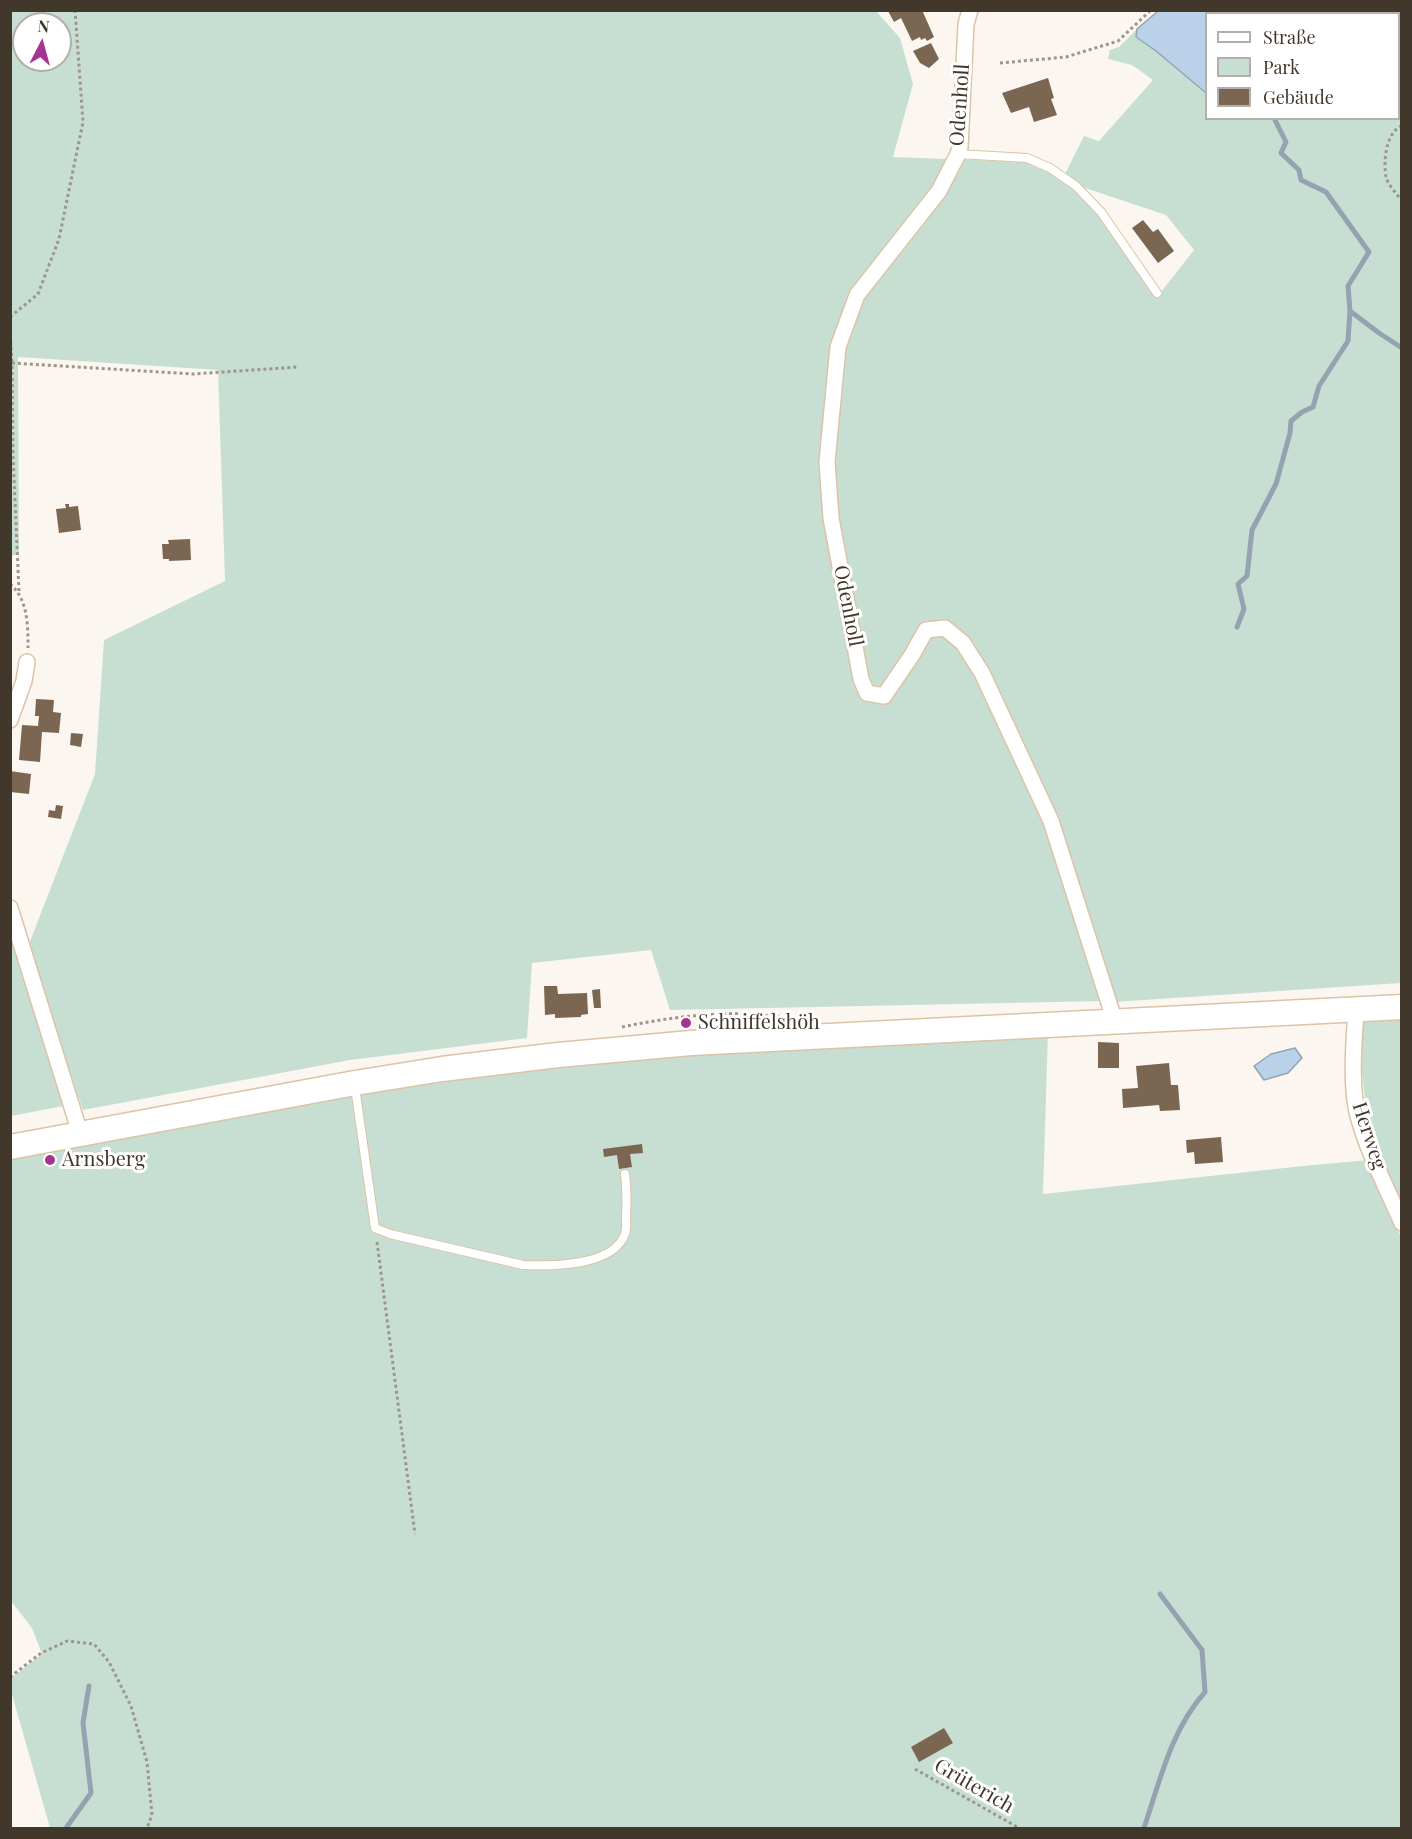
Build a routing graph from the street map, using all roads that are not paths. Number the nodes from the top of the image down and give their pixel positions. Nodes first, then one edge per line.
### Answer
1 (970, 10) edge
2 (958, 154) junction
3 (1157, 293) dead end
4 (27, 662) road end
5 (10, 720) edge
6 (10, 908) edge
7 (1401, 1007) edge
8 (1356, 1010) junction
9 (1115, 1022) junction
10 (355, 1083) junction
11 (80, 1133) junction
12 (10, 1147) edge
13 (625, 1174) dead end
14 (1401, 1223) edge

1 - 2 street, Odenholl
2 - 3 lane
2 - 9 street, Odenholl
4 - 5 street
6 - 11 street
7 - 8 main road
8 - 9 main road
8 - 14 street, Herweg
9 - 10 main road
10 - 11 main road
10 - 13 lane
11 - 12 main road

